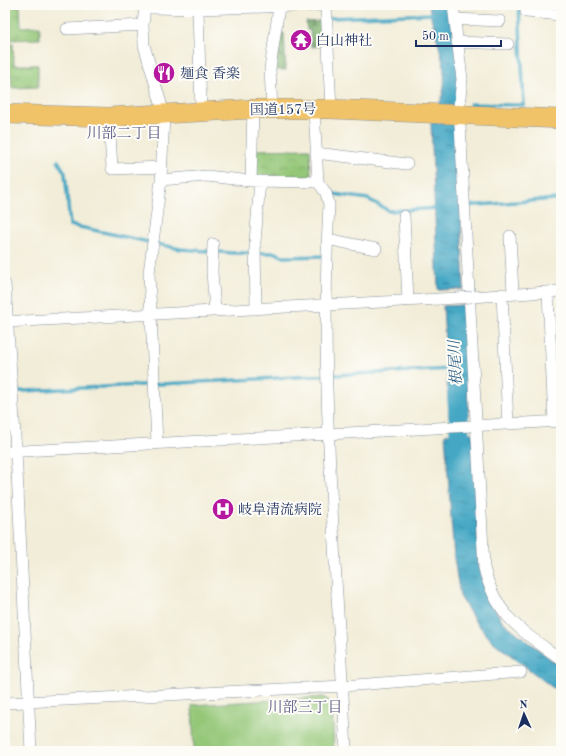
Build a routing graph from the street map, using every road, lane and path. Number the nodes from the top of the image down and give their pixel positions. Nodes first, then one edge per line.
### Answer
1 (146, 5) edge
2 (453, 5) edge
3 (279, 7) junction
4 (198, 9) junction
5 (526, 12) dead end
6 (561, 16) edge
7 (455, 19) junction
8 (500, 21) dead end
9 (143, 25) junction
10 (67, 28) dead end
11 (458, 42) junction
12 (508, 44) dead end
13 (253, 109) junction
14 (272, 109) junction
15 (323, 109) junction
16 (201, 112) junction
17 (5, 114) edge
18 (164, 114) junction
19 (450, 114) junction
20 (109, 117) junction
21 (561, 119) edge
22 (316, 153) junction
23 (407, 164) dead end
24 (162, 167) junction
25 (161, 180) junction
26 (255, 181) junction
27 (318, 182) junction
28 (404, 216) dead end
29 (510, 236) dead end
30 (327, 239) junction
31 (213, 244) dead end
32 (376, 249) dead end
33 (5, 284) edge
34 (561, 291) edge
35 (548, 292) junction
36 (502, 294) junction
37 (513, 294) junction
38 (408, 301) junction
39 (325, 305) junction
40 (256, 309) junction
41 (215, 311) junction
42 (150, 314) junction
43 (7, 322) edge
44 (558, 421) edge
45 (508, 424) junction
46 (474, 426) junction
47 (329, 434) junction
48 (157, 444) junction
49 (11, 452) edge
50 (561, 659) edge
51 (521, 672) dead end
52 (343, 686) junction
53 (28, 702) junction
54 (5, 703) edge
55 (31, 751) edge
56 (346, 751) edge

1 - 4 street
1 - 9 street
2 - 7 street
3 - 4 street
3 - 14 street
3 - 15 street
4 - 16 street
5 - 6 street
7 - 8 street
7 - 11 street
9 - 10 street
9 - 18 street
11 - 12 street
11 - 19 street
13 - 14 highway, 国道157号
13 - 16 highway, 国道157号
13 - 26 street
14 - 15 highway, 国道157号
15 - 19 highway, 国道157号
15 - 22 street
16 - 18 highway, 国道157号
17 - 20 highway, 国道157号
18 - 20 highway, 国道157号
18 - 24 street
19 - 21 highway, 国道157号
19 - 46 street
20 - 24 street
22 - 23 street
22 - 27 street
24 - 25 street
25 - 26 street
25 - 42 street
26 - 27 street
26 - 40 street
27 - 30 street
28 - 38 street
29 - 37 street
30 - 32 street
30 - 39 street
31 - 41 street
33 - 43 street
34 - 35 street
35 - 37 street
35 - 44 street
36 - 37 street
36 - 38 street, bridge
36 - 45 street
38 - 39 street
39 - 40 street
39 - 47 street
40 - 41 street
41 - 42 street
42 - 43 street
42 - 48 street
43 - 49 street
44 - 45 street
45 - 46 street
46 - 47 street
46 - 50 street
47 - 48 street
47 - 52 street
48 - 49 street
49 - 53 street
51 - 52 street
52 - 53 street
52 - 56 street
53 - 54 street
53 - 55 street

